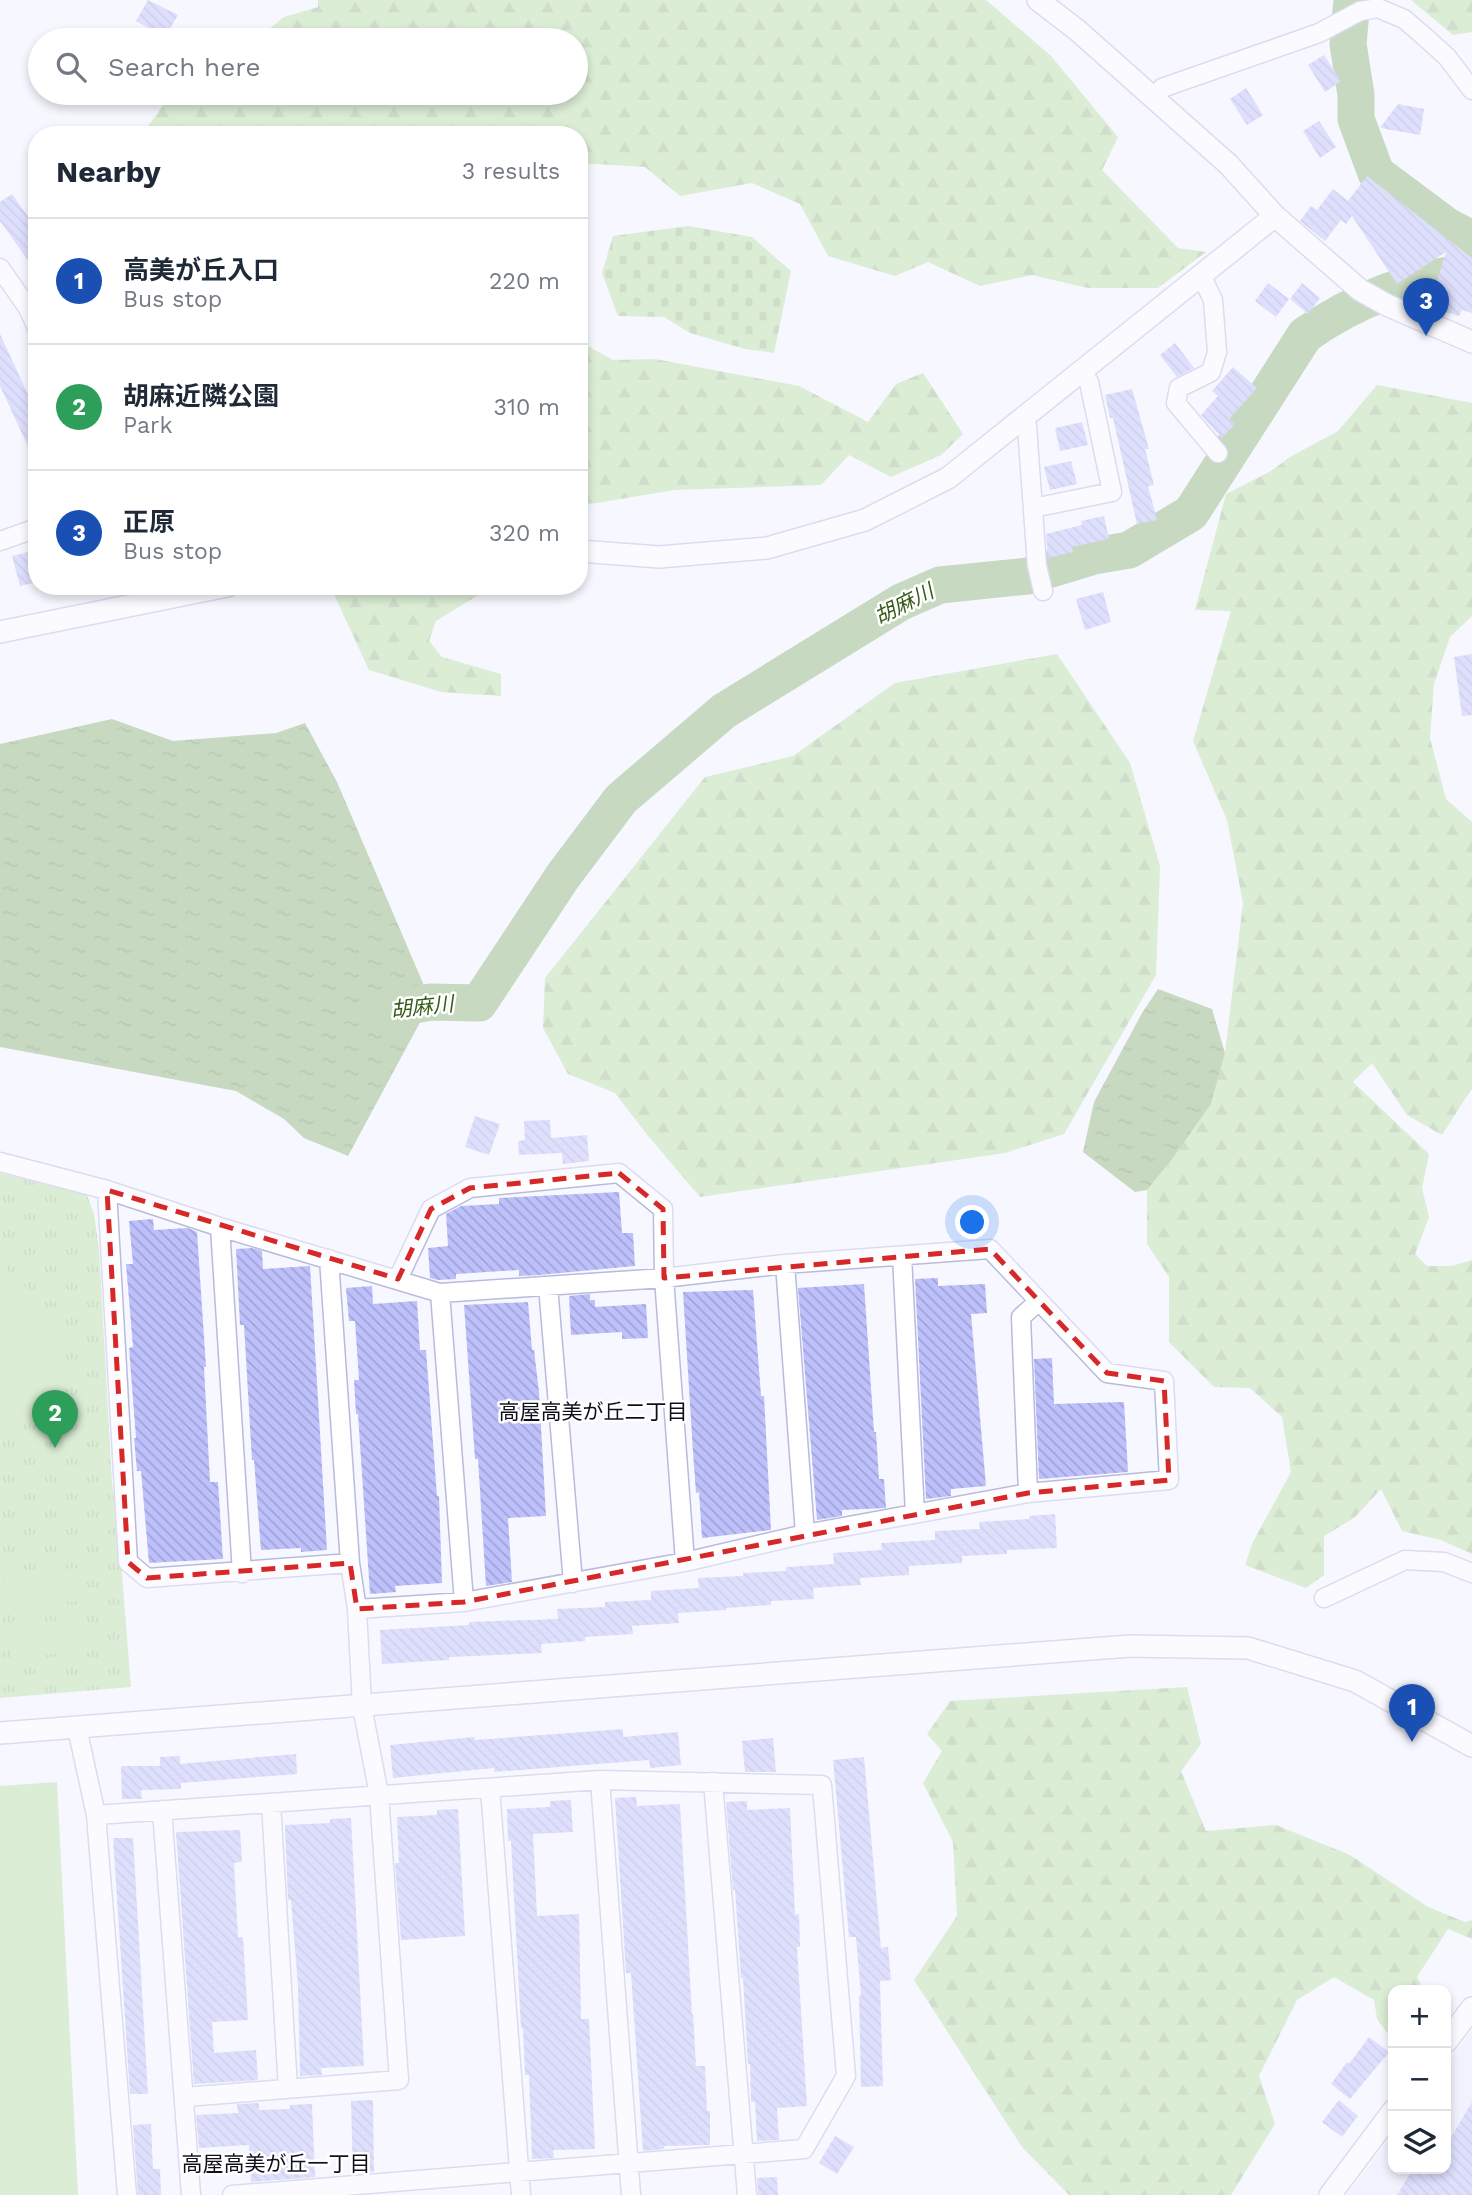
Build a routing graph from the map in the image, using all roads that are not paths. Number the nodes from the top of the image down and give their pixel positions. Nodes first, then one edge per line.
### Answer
1 (1038, 0) edge
2 (1472, 90) edge
3 (1155, 99) junction
4 (1275, 216) junction
5 (0, 268) edge
6 (1201, 275) junction
7 (28, 302) edge
8 (1472, 342) edge
9 (1082, 370) junction
10 (1023, 417) junction
11 (1218, 453) dead end
12 (1033, 508) junction
13 (28, 531) edge
14 (0, 541) edge
15 (588, 552) edge
16 (1043, 592) dead end
17 (183, 595) edge
18 (0, 632) edge
19 (0, 1163) edge
20 (107, 1190) junction
21 (220, 1227) junction
22 (902, 1256) junction
23 (328, 1259) junction
24 (785, 1264) junction
25 (664, 1278) junction
26 (398, 1279) junction
27 (548, 1286) junction
28 (440, 1293) junction
29 (1039, 1301) junction
30 (1028, 1493) junction
31 (915, 1514) junction
32 (805, 1534) junction
33 (685, 1562) junction
34 (350, 1563) junction
35 (242, 1573) junction
36 (1472, 1573) edge
37 (573, 1583) junction
38 (1324, 1598) dead end
39 (464, 1602) junction
40 (357, 1609) junction
41 (362, 1706) junction
42 (77, 1728) junction
43 (0, 1733) edge
44 (1472, 1746) edge
45 (600, 1780) junction
46 (713, 1782) junction
47 (490, 1788) junction
48 (379, 1795) junction
49 (271, 1803) junction
50 (162, 1810) junction
51 (96, 1815) junction
52 (1472, 2008) edge
53 (1451, 2035) edge
54 (288, 2089) junction
55 (185, 2097) junction
56 (1388, 2118) edge
57 (744, 2154) junction
58 (629, 2163) junction
59 (519, 2172) junction
60 (409, 2188) edge
61 (299, 2192) edge
62 (127, 2195) edge
63 (191, 2195) edge
64 (232, 2195) edge
65 (521, 2195) edge
66 (631, 2195) edge
67 (747, 2195) edge
68 (1330, 2195) edge

1 - 3 street
2 - 3 street
3 - 4 street
4 - 6 street
4 - 8 street
5 - 7 street
6 - 9 street
6 - 11 street
9 - 10 street
9 - 12 street
10 - 12 street
10 - 15 street
12 - 16 street
13 - 14 street
17 - 18 street
19 - 20 street
20 - 21 street
20 - 35 street
21 - 23 street
21 - 35 street
22 - 24 street
22 - 29 street
22 - 31 street
23 - 26 street
23 - 34 street
24 - 25 street
24 - 32 street
25 - 26 street
25 - 27 street
25 - 33 street
26 - 28 street
27 - 28 street
27 - 37 street
28 - 39 street
29 - 30 street
29 - 30 street
30 - 31 street
31 - 32 street
32 - 33 street
33 - 37 street
34 - 35 street
34 - 40 street
36 - 38 street
37 - 39 street
39 - 40 street
40 - 41 street
41 - 42 street
41 - 44 street
41 - 48 street
42 - 43 street
42 - 51 street
45 - 46 street
45 - 47 street
45 - 58 street
46 - 57 street
46 - 57 street
47 - 48 street
47 - 59 street
48 - 49 street
48 - 54 street
49 - 50 street
49 - 54 street
50 - 51 street
50 - 55 street
51 - 62 street
52 - 53 street
54 - 55 street
55 - 63 street
56 - 68 street
57 - 58 street
57 - 67 street
58 - 59 street
58 - 66 street
59 - 60 street
59 - 65 street
60 - 61 street
61 - 64 street

